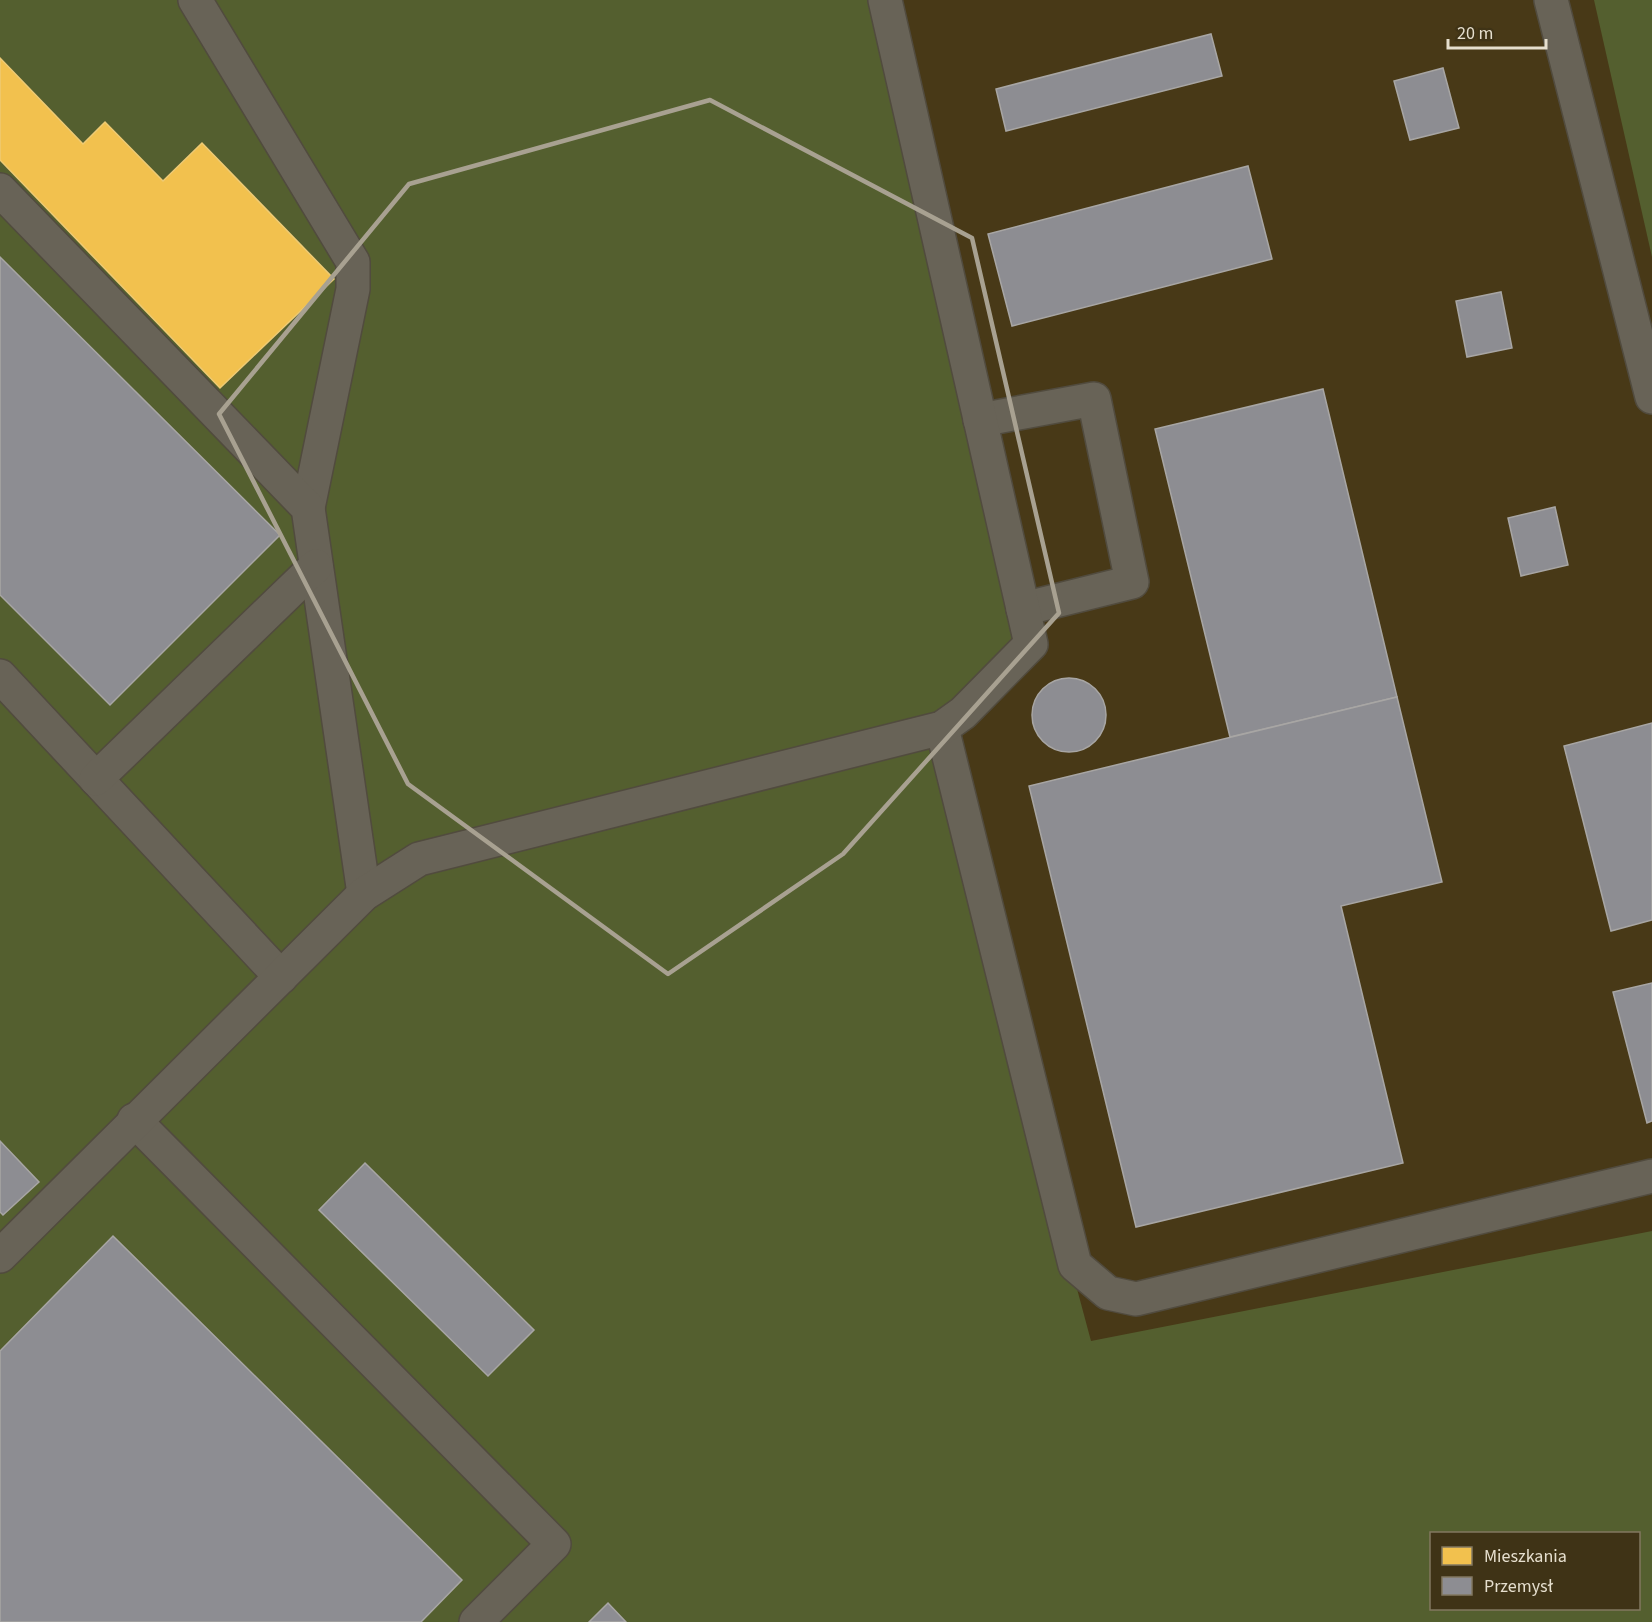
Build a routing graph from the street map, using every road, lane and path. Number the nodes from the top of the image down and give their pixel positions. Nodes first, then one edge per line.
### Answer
1 (195, 0) edge
2 (885, 0) edge
3 (1551, 0) edge
4 (0, 190) edge
5 (1652, 397) edge
6 (980, 420) junction
7 (308, 508) junction
8 (316, 566) junction
9 (1023, 609) junction
10 (0, 676) edge
11 (942, 728) junction
12 (96, 778) junction
13 (364, 894) junction
14 (281, 977) junction
15 (134, 1120) junction
16 (1652, 1176) edge
17 (0, 1256) edge
18 (476, 1622) edge

1 - 7 lane
2 - 6 lane
3 - 5 lane
4 - 7 lane
6 - 9 lane
6 - 9 lane
7 - 8 lane
8 - 12 lane
8 - 13 lane
9 - 11 lane
10 - 12 lane
11 - 13 lane
11 - 16 lane
12 - 14 lane
13 - 14 lane
14 - 15 lane
15 - 17 lane
15 - 18 lane

